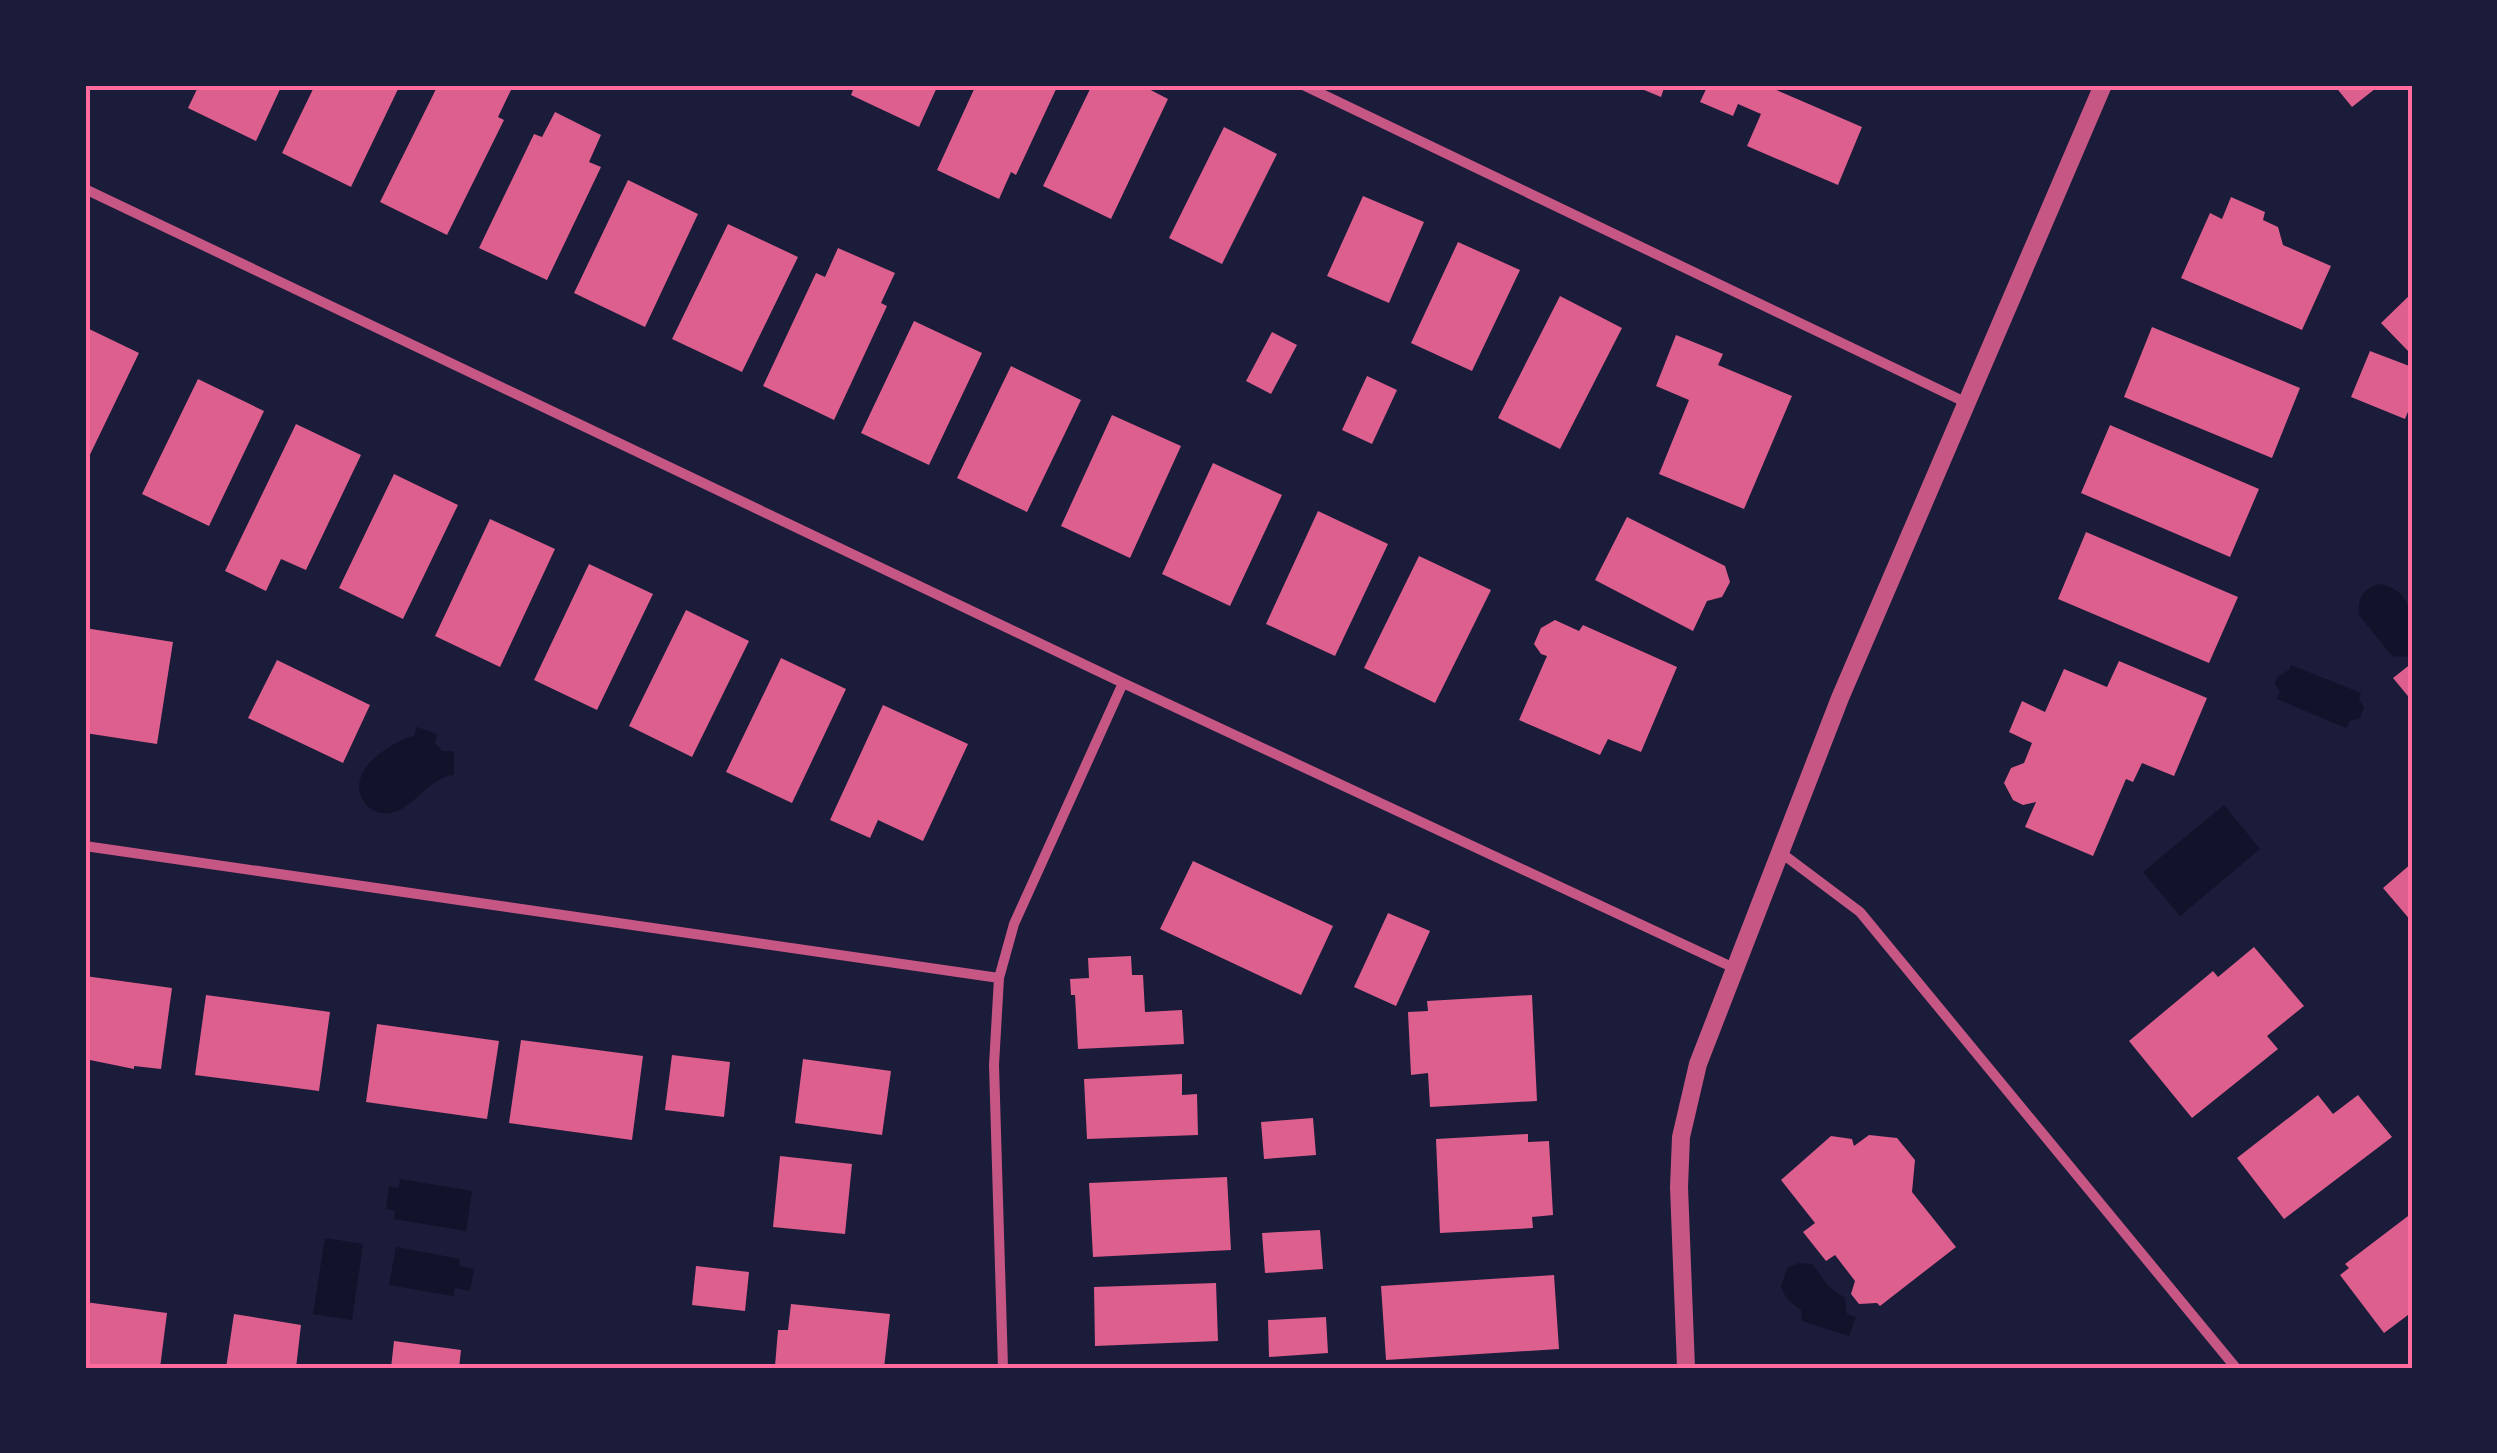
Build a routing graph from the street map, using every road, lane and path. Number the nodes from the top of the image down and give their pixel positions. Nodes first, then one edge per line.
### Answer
1 (2103, 85) edge
2 (1306, 86) edge
3 (85, 189) edge
4 (1967, 403) junction
5 (1123, 683) junction
6 (85, 846) edge
7 (1780, 852) junction
8 (1734, 968) junction
9 (998, 978) junction
10 (1003, 1368) edge
11 (1686, 1368) edge
12 (2236, 1368) edge

1 - 4 street
2 - 4 street
3 - 5 street
4 - 7 street
5 - 8 street
5 - 9 street
6 - 9 street
7 - 8 street
7 - 12 street
8 - 11 street
9 - 10 street

